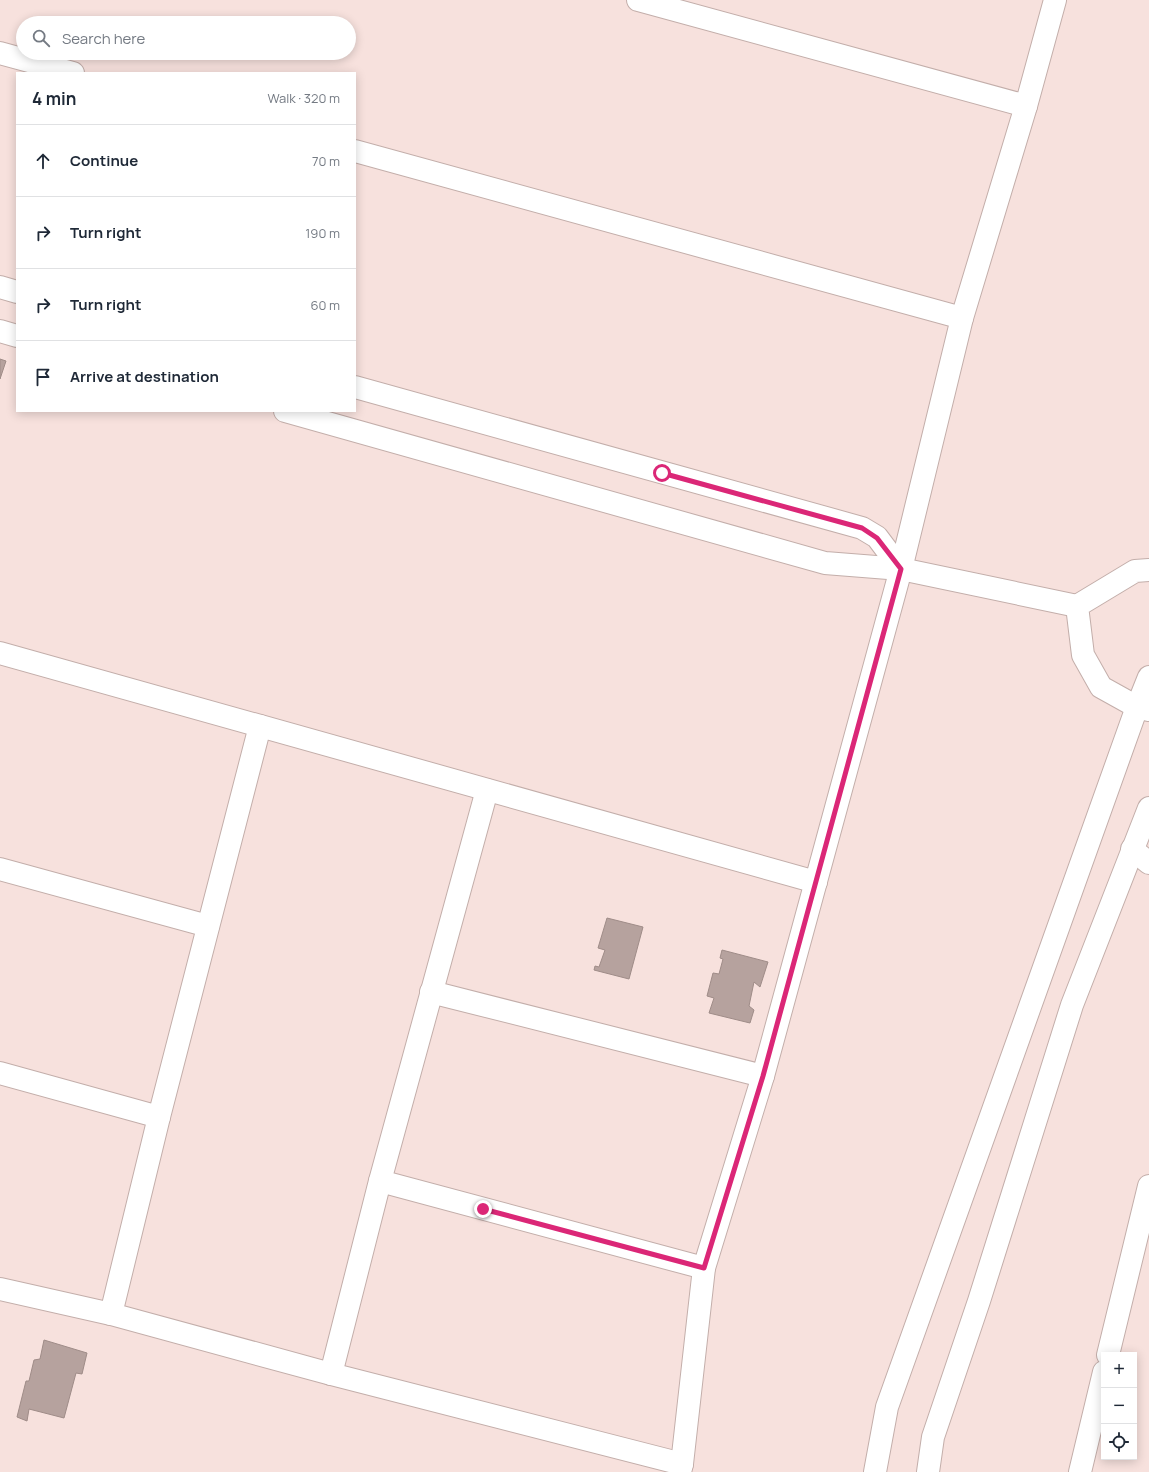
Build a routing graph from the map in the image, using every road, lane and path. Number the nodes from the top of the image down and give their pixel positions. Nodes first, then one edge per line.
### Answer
1 (638, 0) edge
2 (1055, 0) edge
3 (0, 53) edge
4 (16, 57) edge
5 (26, 60) edge
6 (69, 72) edge
7 (1026, 106) junction
8 (356, 151) edge
9 (0, 287) edge
10 (16, 292) edge
11 (962, 318) junction
12 (0, 331) edge
13 (16, 336) edge
14 (356, 387) edge
15 (289, 412) edge
16 (901, 569) junction
17 (1149, 570) edge
18 (1077, 606) junction
19 (0, 654) edge
20 (1149, 677) edge
21 (1143, 709) edge
22 (260, 726) junction
23 (487, 790) junction
24 (1149, 808) edge
25 (1132, 849) junction
26 (1149, 863) edge
27 (0, 869) edge
28 (816, 882) junction
29 (208, 926) junction
30 (431, 992) junction
31 (0, 1073) edge
32 (763, 1076) junction
33 (159, 1117) junction
34 (380, 1181) junction
35 (1149, 1186) edge
36 (704, 1268) junction
37 (0, 1289) edge
38 (111, 1314) junction
39 (1109, 1352) edge
40 (331, 1374) junction
41 (1101, 1384) edge
42 (681, 1468) edge
43 (875, 1472) edge
44 (928, 1472) edge
45 (1080, 1472) edge

1 - 7 street
2 - 7 street
3 - 4 street
5 - 6 street
7 - 11 street
8 - 11 street
9 - 10 street
11 - 16 street
12 - 13 street
14 - 16 street
15 - 16 street
16 - 18 street
16 - 28 street
17 - 18 street
18 - 21 street
19 - 22 street
20 - 21 street
21 - 43 street
22 - 23 street
22 - 29 street
23 - 28 street
23 - 30 street
24 - 25 street
25 - 26 street
25 - 44 street
27 - 29 street
28 - 32 street
29 - 33 street
30 - 32 street
30 - 34 street
31 - 33 street
32 - 36 street
33 - 38 street
34 - 36 street
34 - 40 street
35 - 39 street
36 - 42 street
37 - 38 street
38 - 40 street
40 - 42 street
41 - 45 street

